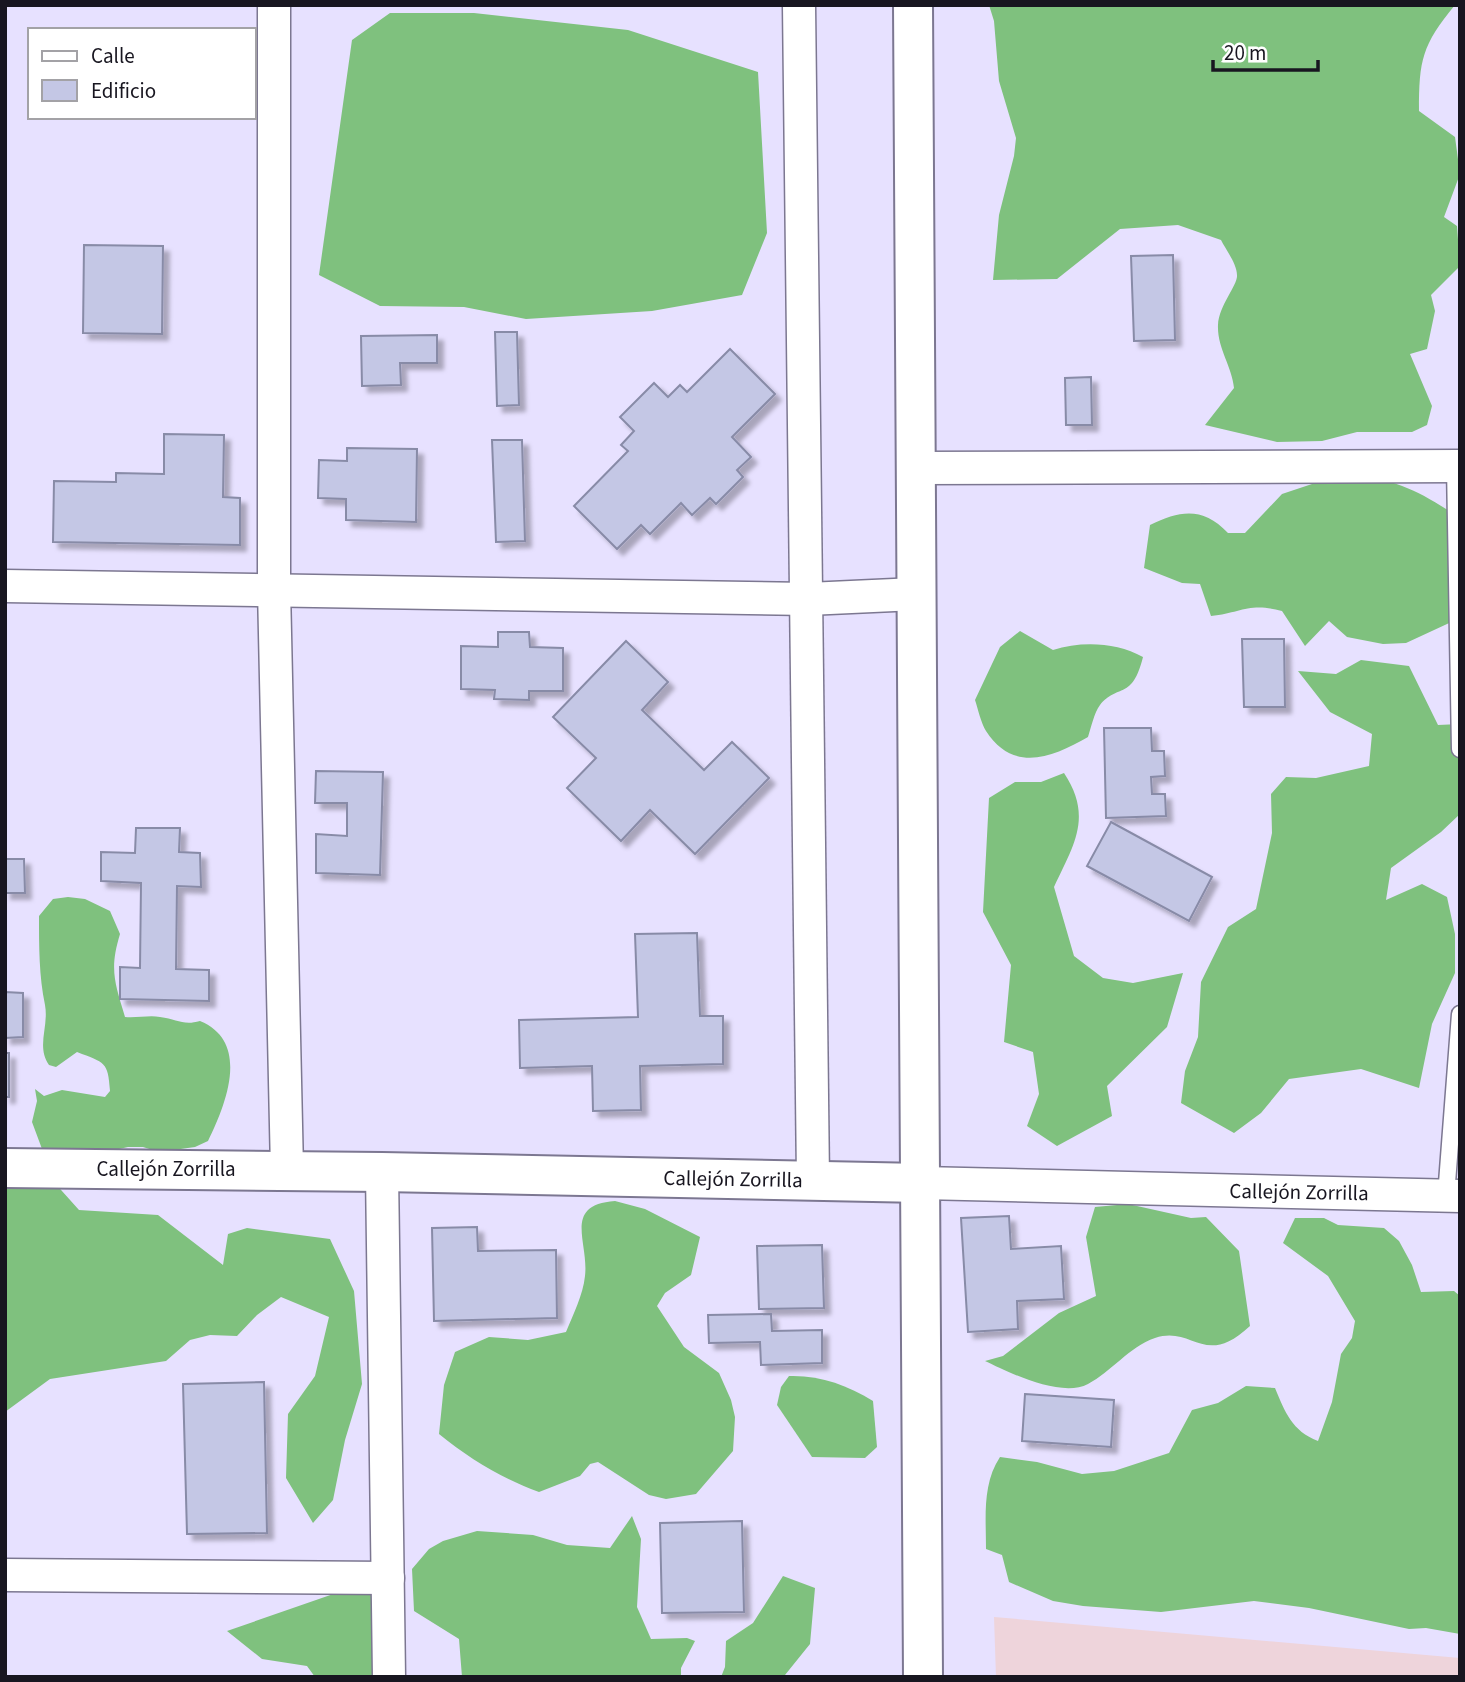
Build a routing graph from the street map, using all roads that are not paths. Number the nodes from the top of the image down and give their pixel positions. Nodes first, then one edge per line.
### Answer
1 (274, 5) edge
2 (799, 5) edge
3 (913, 5) edge
4 (1457, 466) edge
5 (917, 468) junction
6 (5, 586) edge
7 (274, 589) junction
8 (916, 594) junction
9 (808, 598) junction
10 (1460, 749) edge
11 (1460, 1014) edge
12 (5, 1168) edge
13 (287, 1170) junction
14 (382, 1171) junction
15 (813, 1180) junction
16 (922, 1183) junction
17 (1453, 1196) edge
18 (5, 1575) edge
19 (388, 1578) junction
20 (389, 1677) edge
21 (923, 1677) edge

1 - 7 street
2 - 9 street
3 - 5 main road
4 - 5 street
4 - 10 lane
5 - 8 main road
6 - 7 street
7 - 9 street
7 - 13 street
8 - 9 street
8 - 16 main road
9 - 15 street
11 - 17 lane
12 - 13 main road, Callejón Zorrilla
13 - 14 main road, Callejón Zorrilla
14 - 15 main road, Callejón Zorrilla
14 - 19 street
15 - 16 main road, Callejón Zorrilla
16 - 17 street, Callejón Zorrilla
16 - 21 main road
18 - 19 street
19 - 20 street

